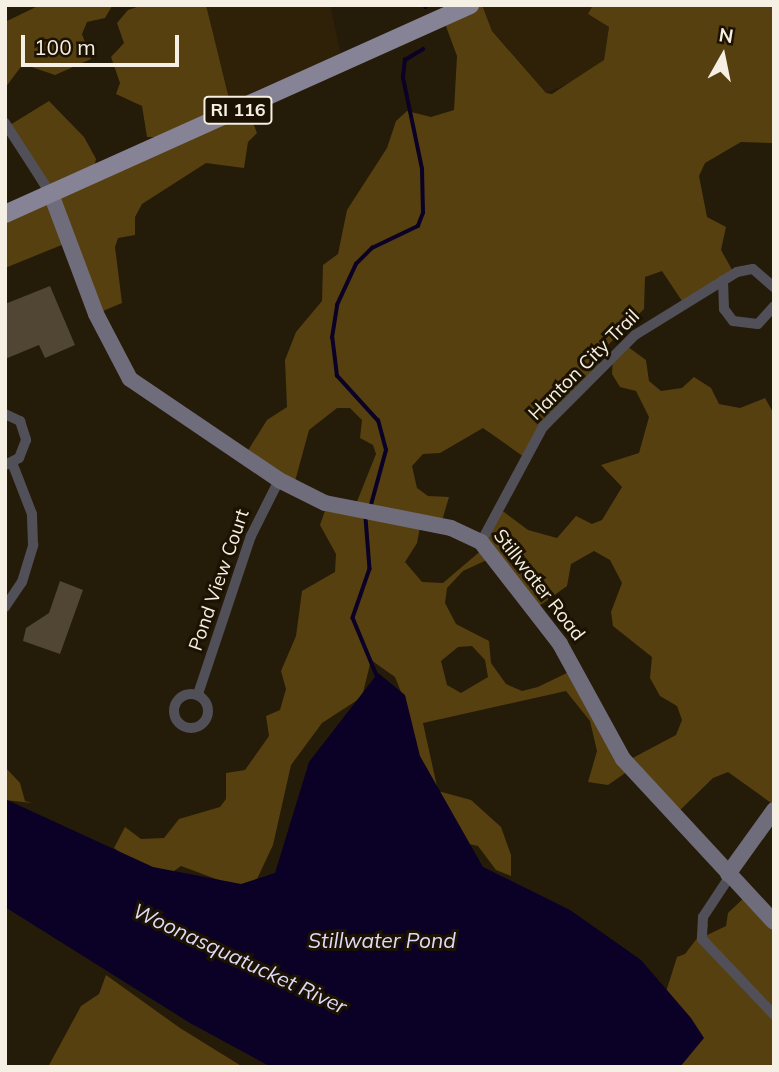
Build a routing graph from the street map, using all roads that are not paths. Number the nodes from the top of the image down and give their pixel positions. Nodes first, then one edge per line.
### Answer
1 (470, 5) edge
2 (5, 123) edge
3 (51, 194) junction
4 (5, 214) edge
5 (723, 280) junction
6 (774, 287) edge
7 (774, 306) edge
8 (5, 414) edge
9 (9, 465) edge
10 (279, 480) junction
11 (481, 542) junction
12 (5, 607) edge
13 (198, 694) dead end
14 (774, 810) edge
15 (729, 875) junction
16 (774, 922) edge
17 (774, 1015) edge

1 - 3 main road, RI 116
2 - 3 street
3 - 4 main road, RI 116
3 - 10 street, Stillwater Road
5 - 6 street, Hanton City Trail
5 - 7 street
5 - 11 street, Hanton City Trail
8 - 9 street
9 - 12 street
10 - 11 street, Stillwater Road
10 - 13 street, Pond View Court
11 - 15 street, Stillwater Road
14 - 15 street
15 - 16 street, Stillwater Road
15 - 17 street

